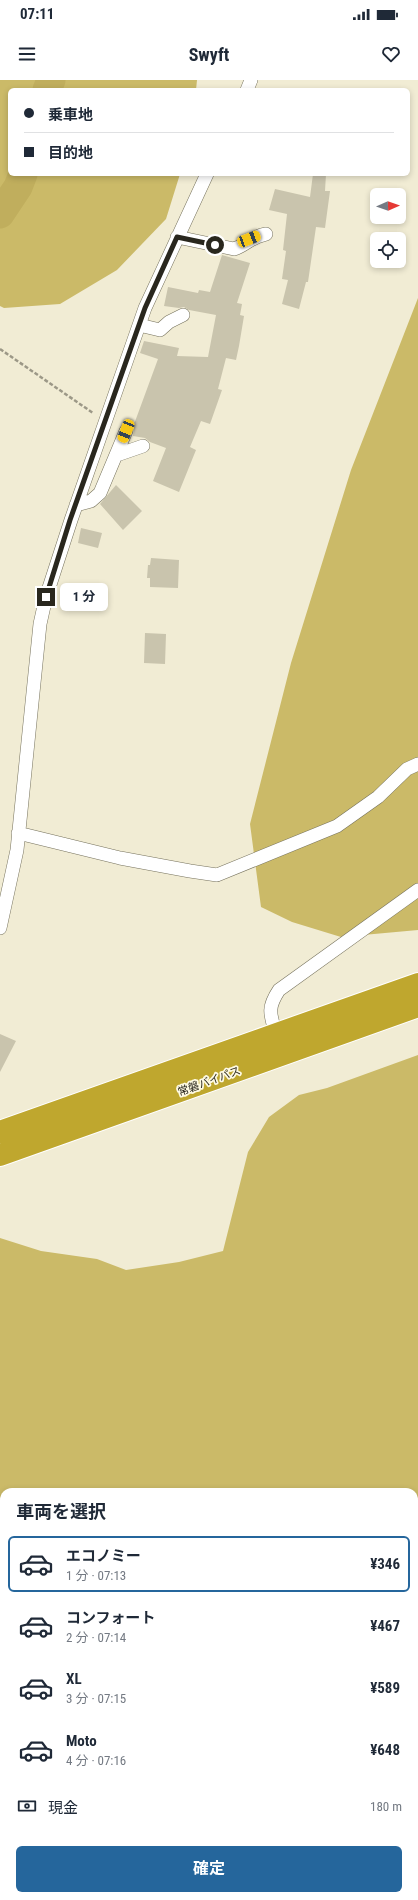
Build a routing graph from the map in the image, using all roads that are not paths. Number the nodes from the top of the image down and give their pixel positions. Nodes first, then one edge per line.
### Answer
1 (206, 176) edge
2 (266, 234) dead end
3 (177, 237) junction
4 (183, 315) dead end
5 (139, 325) junction
6 (126, 431) dead end
7 (143, 446) dead end
8 (117, 455) junction
9 (76, 505) junction
10 (418, 764) edge
11 (18, 833) junction
12 (418, 890) edge
13 (0, 928) edge
14 (418, 984) edge
15 (418, 1006) edge
16 (276, 1034) junction
17 (4, 1130) edge
18 (8, 1153) edge

1 - 3 street
2 - 3 street
3 - 5 street
4 - 5 street
5 - 9 street
6 - 8 street
7 - 8 street
8 - 9 street
9 - 11 street
10 - 11 street
11 - 13 street
12 - 16 street
14 - 16 highway, 常磐バイパス
15 - 18 highway, 常磐バイパス
16 - 17 highway, 常磐バイパス

